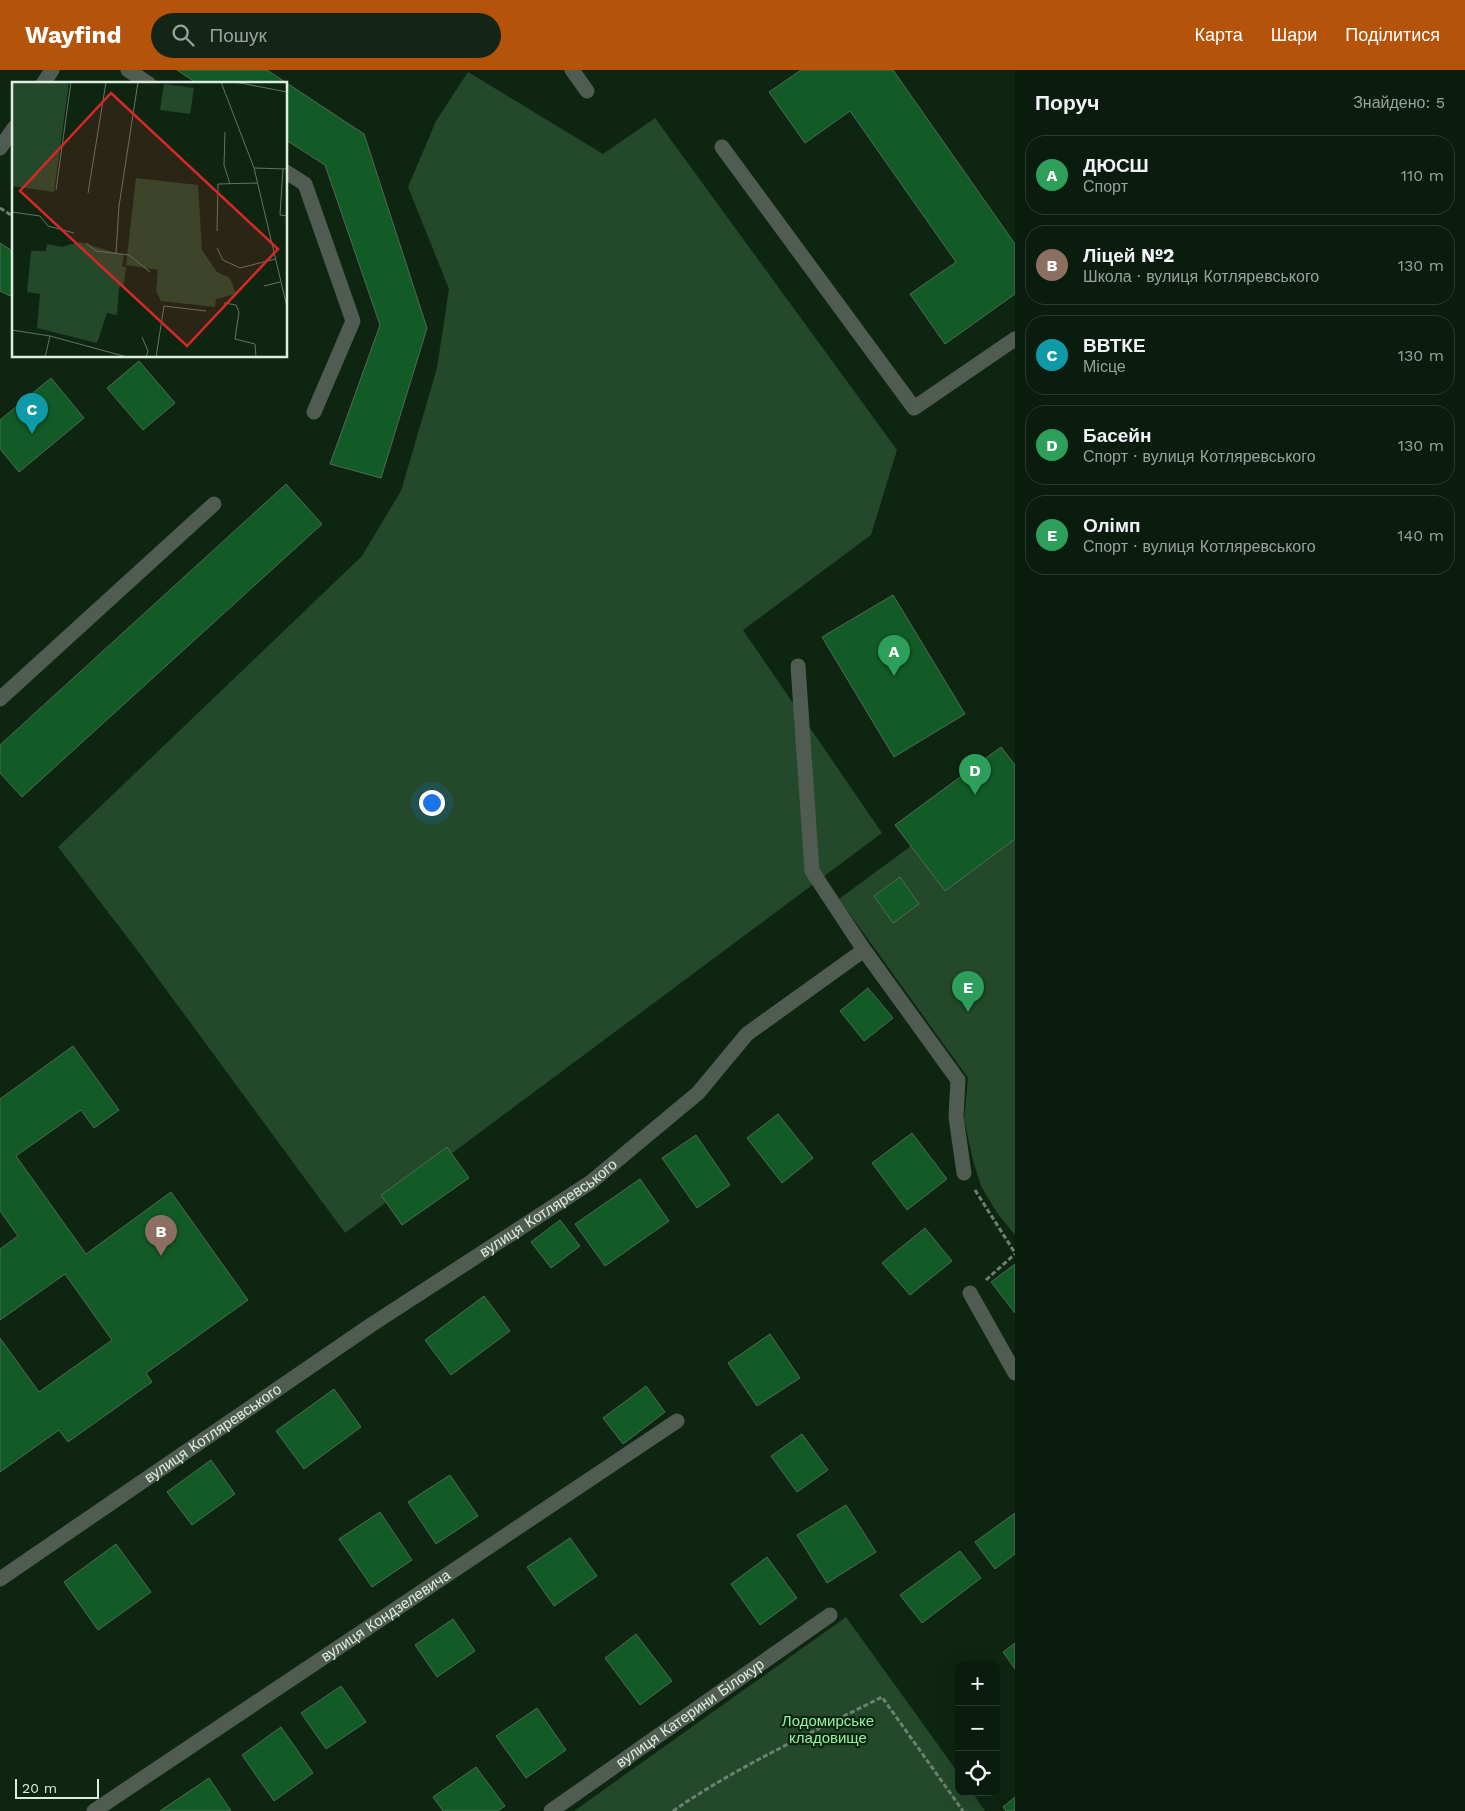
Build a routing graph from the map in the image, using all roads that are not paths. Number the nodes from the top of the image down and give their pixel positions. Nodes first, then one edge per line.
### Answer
1 (52, 70) edge
2 (128, 70) edge
3 (572, 70) edge
4 (44, 82) edge
5 (146, 82) edge
6 (587, 91) dead end
7 (12, 131) edge
8 (722, 147) dead end
9 (0, 148) edge
10 (288, 173) edge
11 (1015, 339) edge
12 (314, 412) dead end
13 (214, 504) dead end
14 (798, 666) dead end
15 (0, 699) edge
16 (864, 950) junction
17 (964, 1173) road end
18 (970, 1293) road end
19 (1015, 1373) edge
20 (677, 1421) dead end
21 (0, 1579) edge
22 (830, 1615) dead end
23 (94, 1811) edge
24 (551, 1811) edge

1 - 4 street
2 - 5 street
3 - 6 street
7 - 9 street
8 - 11 street
10 - 12 street
13 - 15 street
14 - 16 street
16 - 17 street
16 - 21 street, вулиця Котляревського
18 - 19 street
20 - 23 street, вулиця Кондзелевича
22 - 24 street, вулиця Катерини Білокур

